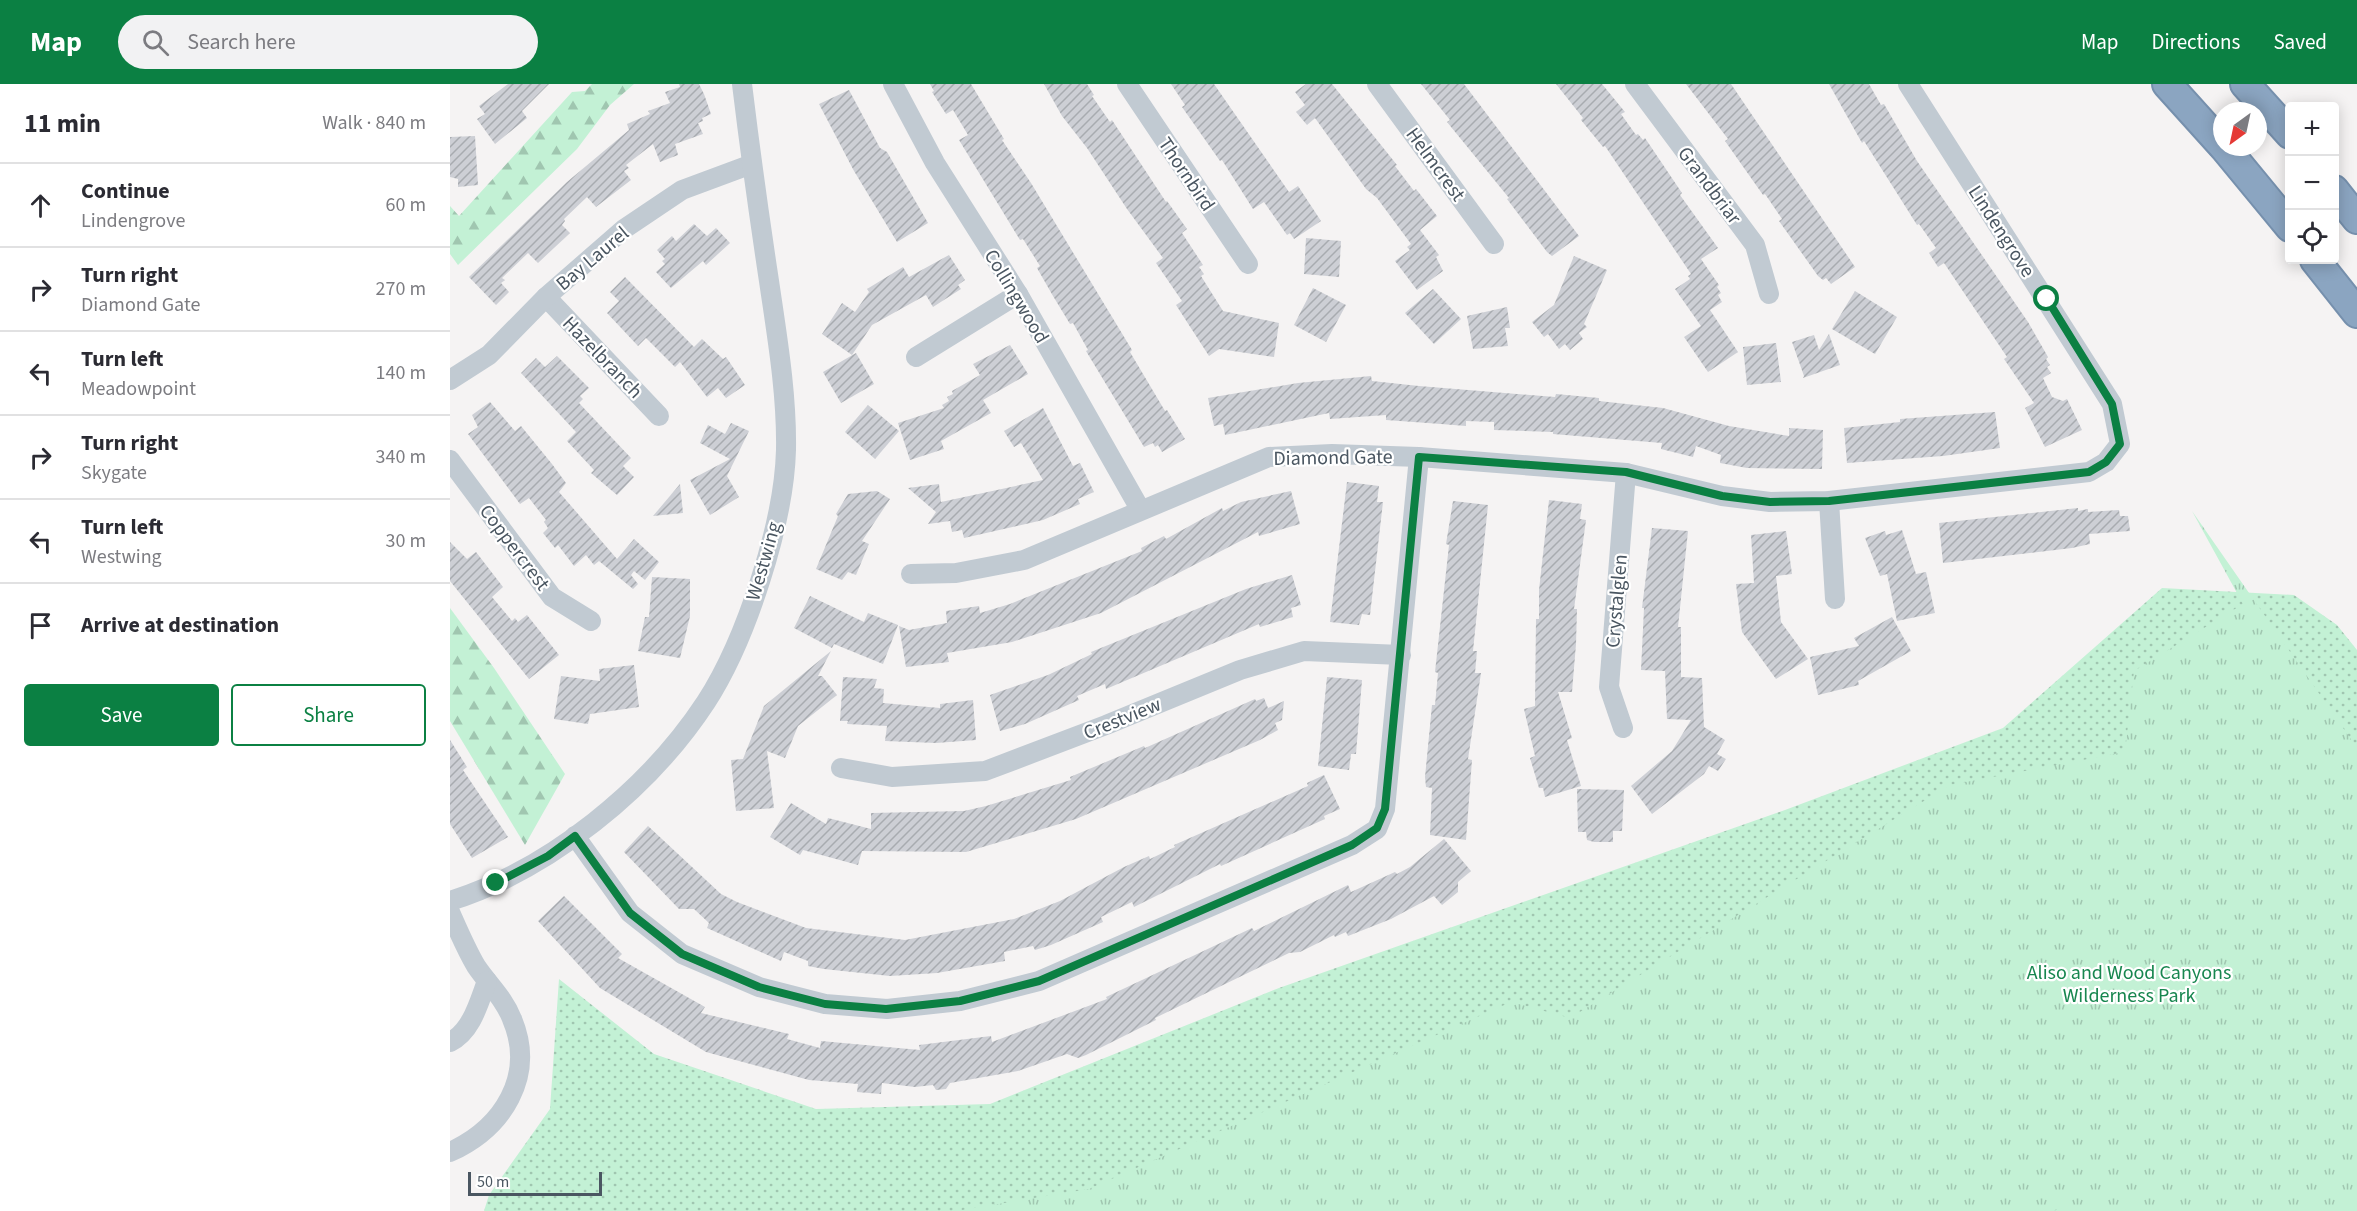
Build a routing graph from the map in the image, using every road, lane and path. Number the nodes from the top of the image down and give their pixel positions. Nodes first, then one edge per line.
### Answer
1 (742, 84) edge
2 (893, 84) edge
3 (1127, 84) edge
4 (1377, 84) edge
5 (1635, 84) edge
6 (1908, 84) edge
7 (2167, 84) edge
8 (2245, 84) edge
9 (2285, 129) edge
10 (2213, 135) edge
11 (2231, 156) edge
12 (752, 164) junction
13 (2339, 196) edge
14 (2357, 219) edge
15 (2285, 221) edge
16 (1494, 244) dead end
17 (1248, 264) dead end
18 (2318, 264) edge
19 (1018, 294) junction
20 (1769, 294) dead end
21 (546, 297) junction
22 (2357, 313) edge
23 (916, 357) dead end
24 (450, 380) edge
25 (659, 416) dead end
26 (2120, 444) joint
27 (1419, 457) junction
28 (450, 460) edge
29 (1626, 472) junction
30 (1829, 501) junction
31 (1140, 509) junction
32 (910, 574) dead end
33 (1835, 599) dead end
34 (591, 621) dead end
35 (1401, 655) junction
36 (1623, 728) dead end
37 (841, 768) dead end
38 (575, 836) junction
39 (452, 900) edge
40 (487, 981) junction
41 (450, 1042) edge
42 (450, 1152) edge

1 - 12 street, Westwing
2 - 19 street, Collingwood
3 - 17 street, Thornbird
4 - 16 street, Helmcrest
5 - 20 street, Grandbriar
6 - 26 street, Lindengrove
7 - 10 highway
8 - 9 highway
11 - 15 highway
12 - 21 street, Bay Laurel
12 - 38 street, Westwing
13 - 14 highway
18 - 22 highway
19 - 23 street
19 - 31 street, Collingwood
21 - 24 street, Bay Laurel
21 - 25 street, Hazelbranch
26 - 30 street, Diamond Gate
27 - 29 street, Diamond Gate
27 - 31 street, Diamond Gate
27 - 35 street
28 - 34 street, Coppercrest
29 - 30 street, Diamond Gate
29 - 36 street, Crystalglen
30 - 33 street
31 - 32 street, Diamond Gate
35 - 37 street, Crestview
35 - 38 street
38 - 39 street, Westwing
39 - 40 street
40 - 41 street
40 - 42 street

